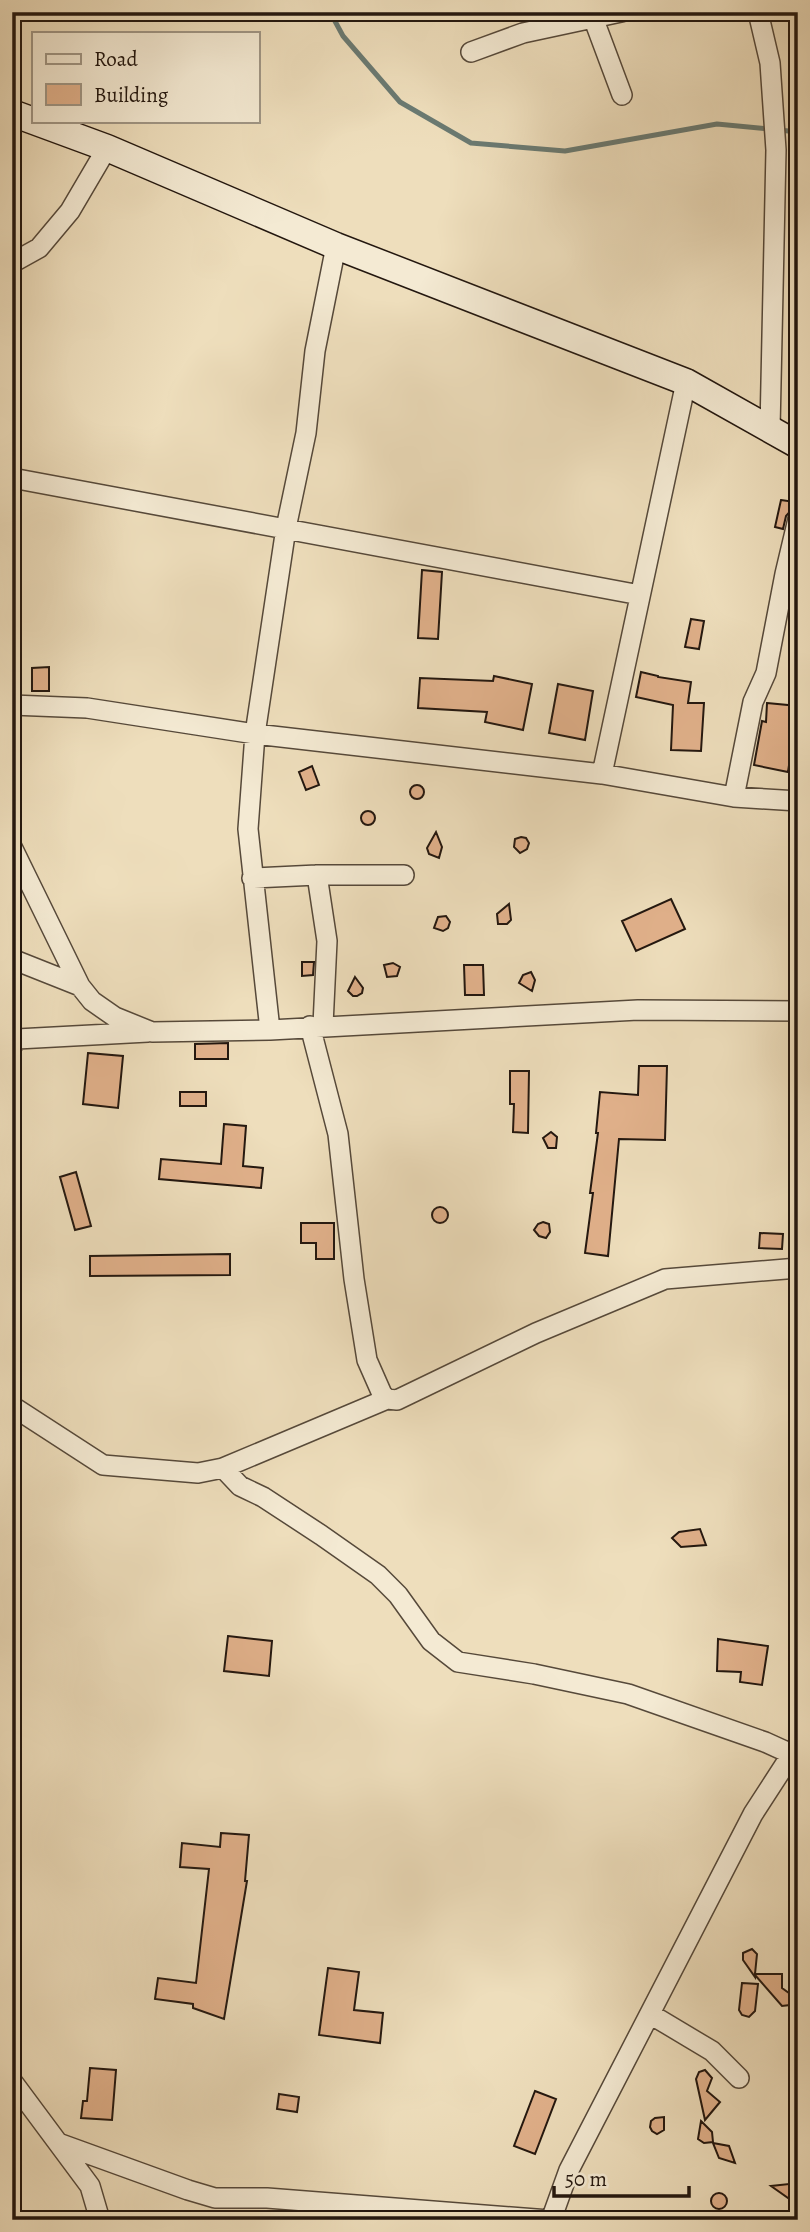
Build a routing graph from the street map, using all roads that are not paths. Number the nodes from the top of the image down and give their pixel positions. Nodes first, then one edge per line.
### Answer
1 (621, 12) edge
2 (758, 12) edge
3 (592, 15) edge
4 (471, 52) dead end
5 (622, 95) dead end
6 (12, 113) edge
7 (32, 120) edge
8 (36, 122) edge
9 (107, 148) junction
10 (336, 246) junction
11 (12, 263) edge
12 (686, 382) junction
13 (770, 429) junction
14 (798, 445) edge
15 (12, 478) edge
16 (798, 519) edge
17 (286, 528) junction
18 (640, 595) junction
19 (12, 705) edge
20 (255, 734) junction
21 (602, 774) junction
22 (734, 797) junction
23 (798, 801) edge
24 (12, 847) edge
25 (317, 875) junction
26 (404, 875) dead end
27 (252, 878) junction
28 (12, 959) edge
29 (80, 986) junction
30 (798, 1011) edge
31 (316, 1026) junction
32 (270, 1030) junction
33 (152, 1032) junction
34 (12, 1046) edge
35 (798, 1268) edge
36 (387, 1399) junction
37 (12, 1406) edge
38 (223, 1468) junction
39 (796, 1753) edge
40 (650, 2014) junction
41 (738, 2078) dead end
42 (13, 2083) edge
43 (61, 2144) junction
44 (100, 2220) edge
45 (550, 2220) edge

1 - 3 street
2 - 13 street
3 - 4 street
3 - 5 street
6 - 7 main road
8 - 9 main road
9 - 10 main road
9 - 11 street
10 - 12 main road
10 - 17 street
12 - 13 main road
12 - 18 street
13 - 14 main road
15 - 17 street
16 - 22 street
17 - 18 street
17 - 20 street
18 - 21 street
19 - 20 street
20 - 21 street
20 - 27 street
21 - 22 street
22 - 23 street
24 - 29 street
25 - 26 street
25 - 27 street
25 - 31 street
27 - 32 street
28 - 29 street
29 - 33 street
30 - 31 street
31 - 32 street
31 - 36 street
32 - 33 street
33 - 34 street
35 - 36 street
36 - 38 street
37 - 38 street
38 - 39 street
39 - 40 street
40 - 41 street
40 - 45 street
42 - 43 street
43 - 44 street
43 - 45 street

